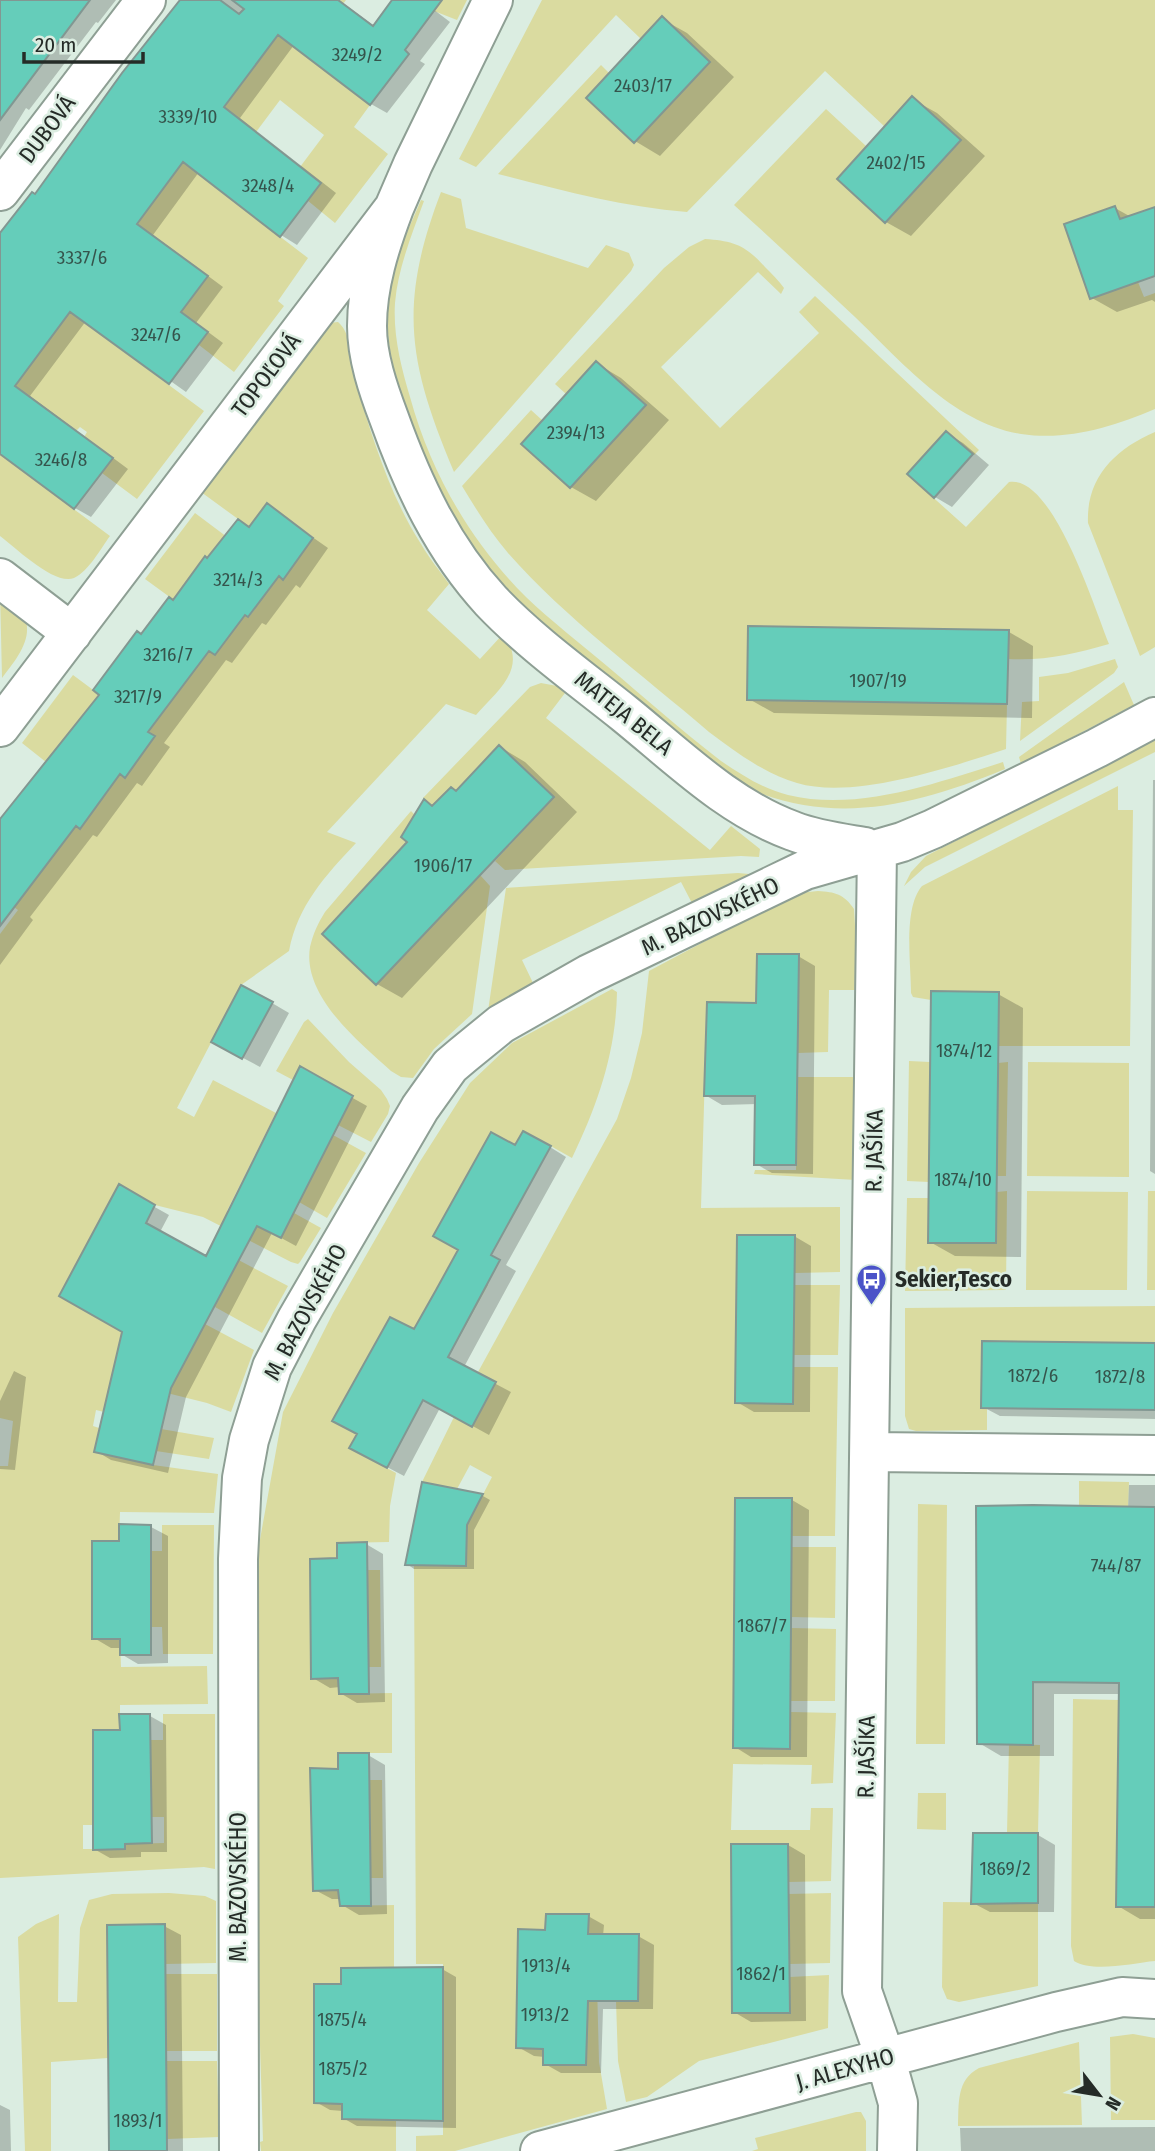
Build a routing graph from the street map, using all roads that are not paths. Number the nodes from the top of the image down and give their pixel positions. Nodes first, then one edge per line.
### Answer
1 (146, 0) edge
2 (493, 0) edge
3 (0, 191) edge
4 (394, 208) junction
5 (0, 578) edge
6 (72, 633) junction
7 (1155, 717) edge
8 (0, 727) edge
9 (877, 849) junction
10 (870, 1452) junction
11 (1155, 1455) edge
12 (1154, 1998) edge
13 (885, 2057) junction
14 (239, 2151) edge
15 (540, 2151) edge
16 (897, 2151) edge

1 - 3 street, DUBOVÁ
2 - 4 street, TOPOĽOVÁ
4 - 6 street, TOPOĽOVÁ
4 - 9 street, MATEJA BELA
5 - 6 street
6 - 8 street, TOPOĽOVÁ
7 - 9 street, MATEJA BELA
9 - 10 street, R. JAŠÍKA
9 - 14 street, M. BAZOVSKÉHO
10 - 11 street
10 - 13 street, R. JAŠÍKA
12 - 13 street, J. ALEXYHO
13 - 15 street, J. ALEXYHO
13 - 16 street, R. JAŠÍKA

